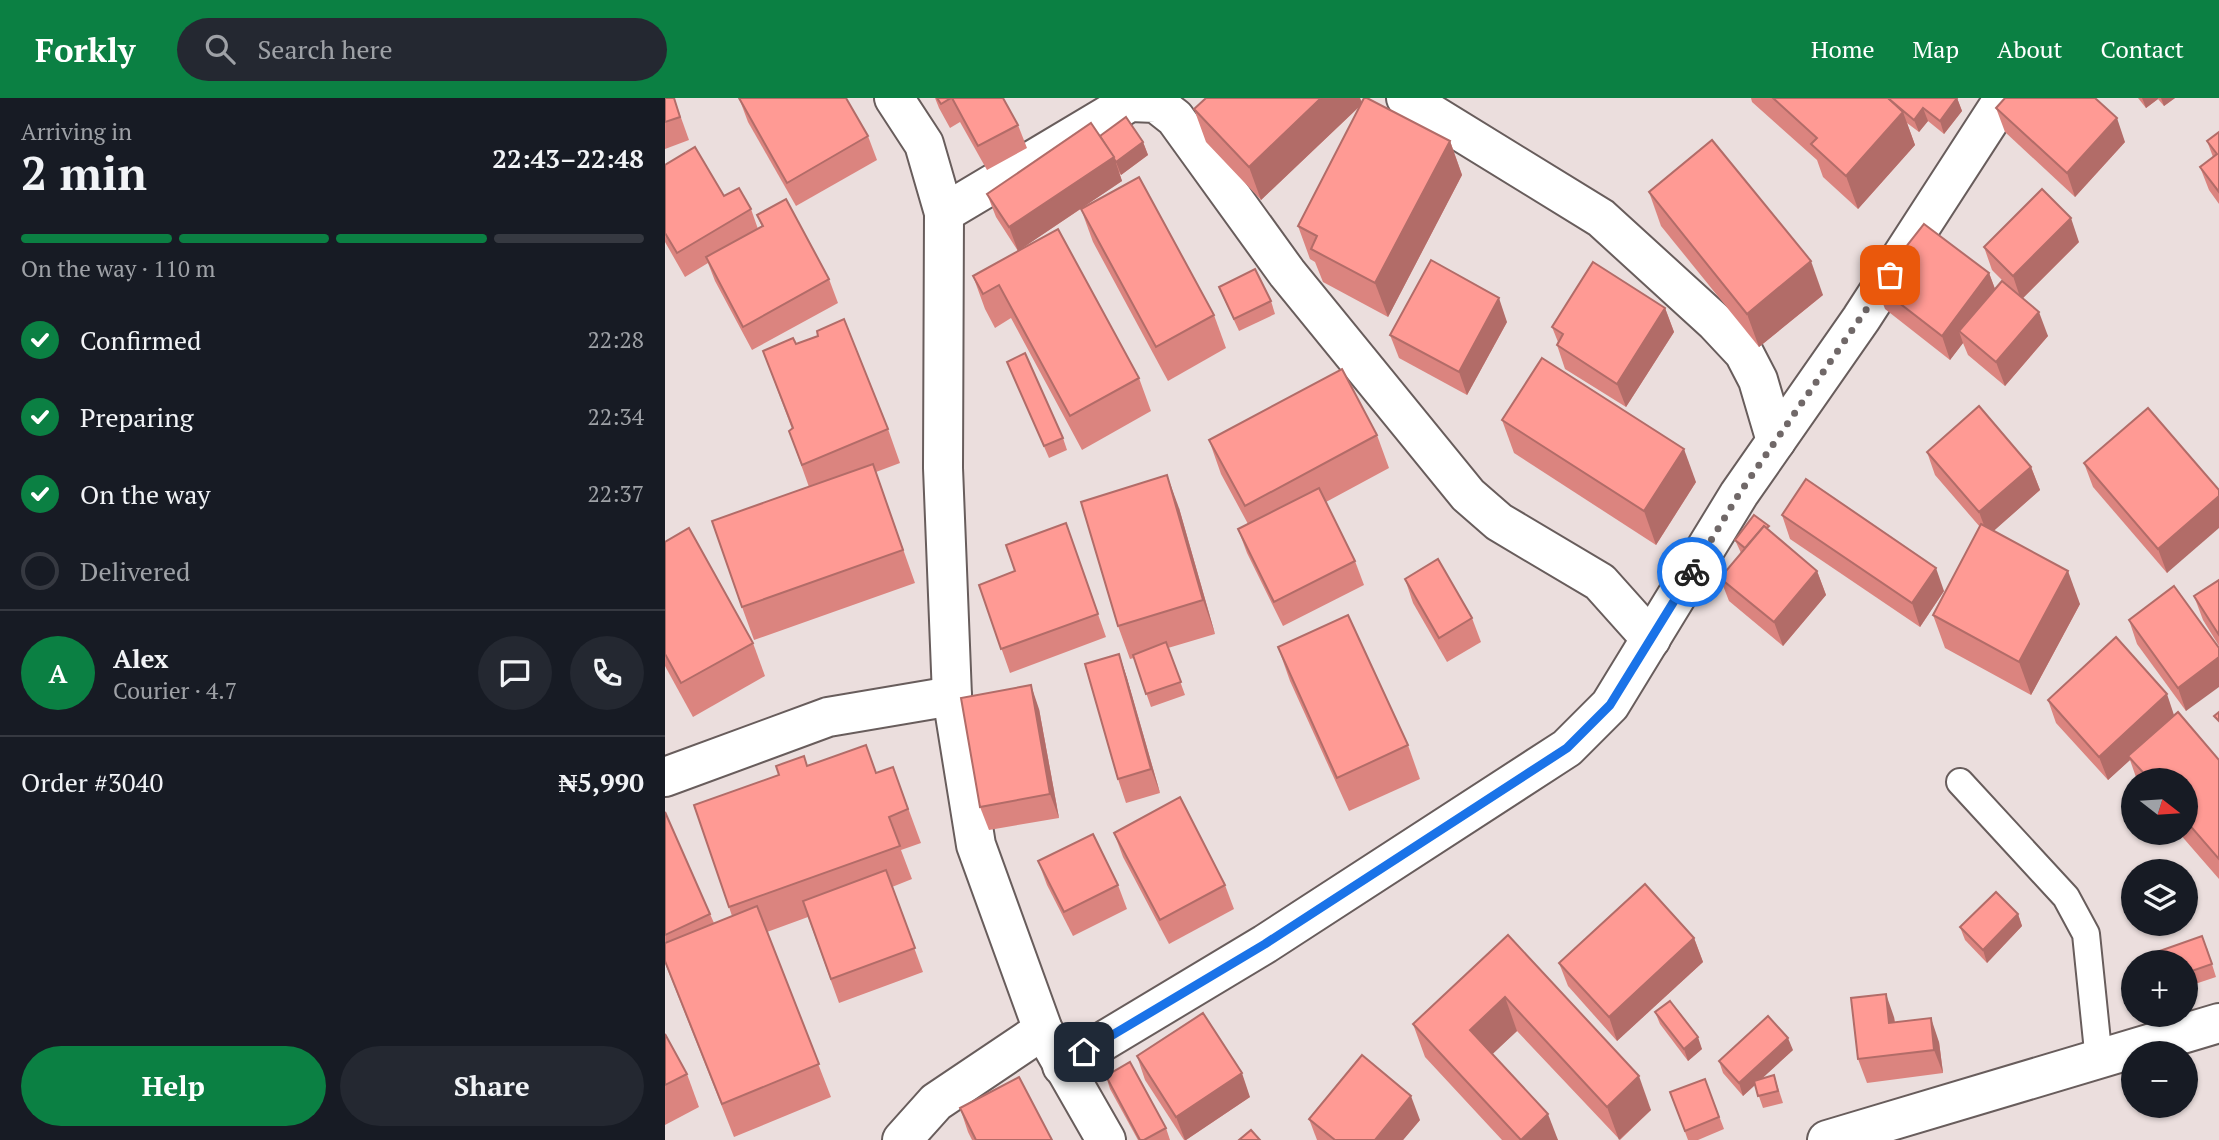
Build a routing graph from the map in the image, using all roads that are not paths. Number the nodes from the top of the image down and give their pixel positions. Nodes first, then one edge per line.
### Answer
1 (894, 98) edge
2 (1406, 98) edge
3 (2004, 98) edge
4 (944, 213) junction
5 (1776, 441) junction
6 (1651, 639) junction
7 (952, 696) junction
8 (665, 777) edge
9 (1961, 782) dead end
10 (2219, 1023) edge
11 (1043, 1030) junction
12 (2099, 1061) junction
13 (1062, 1066) junction
14 (902, 1140) edge
15 (1106, 1140) edge
16 (1827, 1140) edge

1 - 4 street
2 - 5 street
3 - 5 street
4 - 6 street
4 - 7 street
5 - 6 street
6 - 13 street
7 - 8 street
7 - 11 street
9 - 12 lane
10 - 12 street
11 - 13 street
11 - 14 street
12 - 16 street
13 - 15 street

